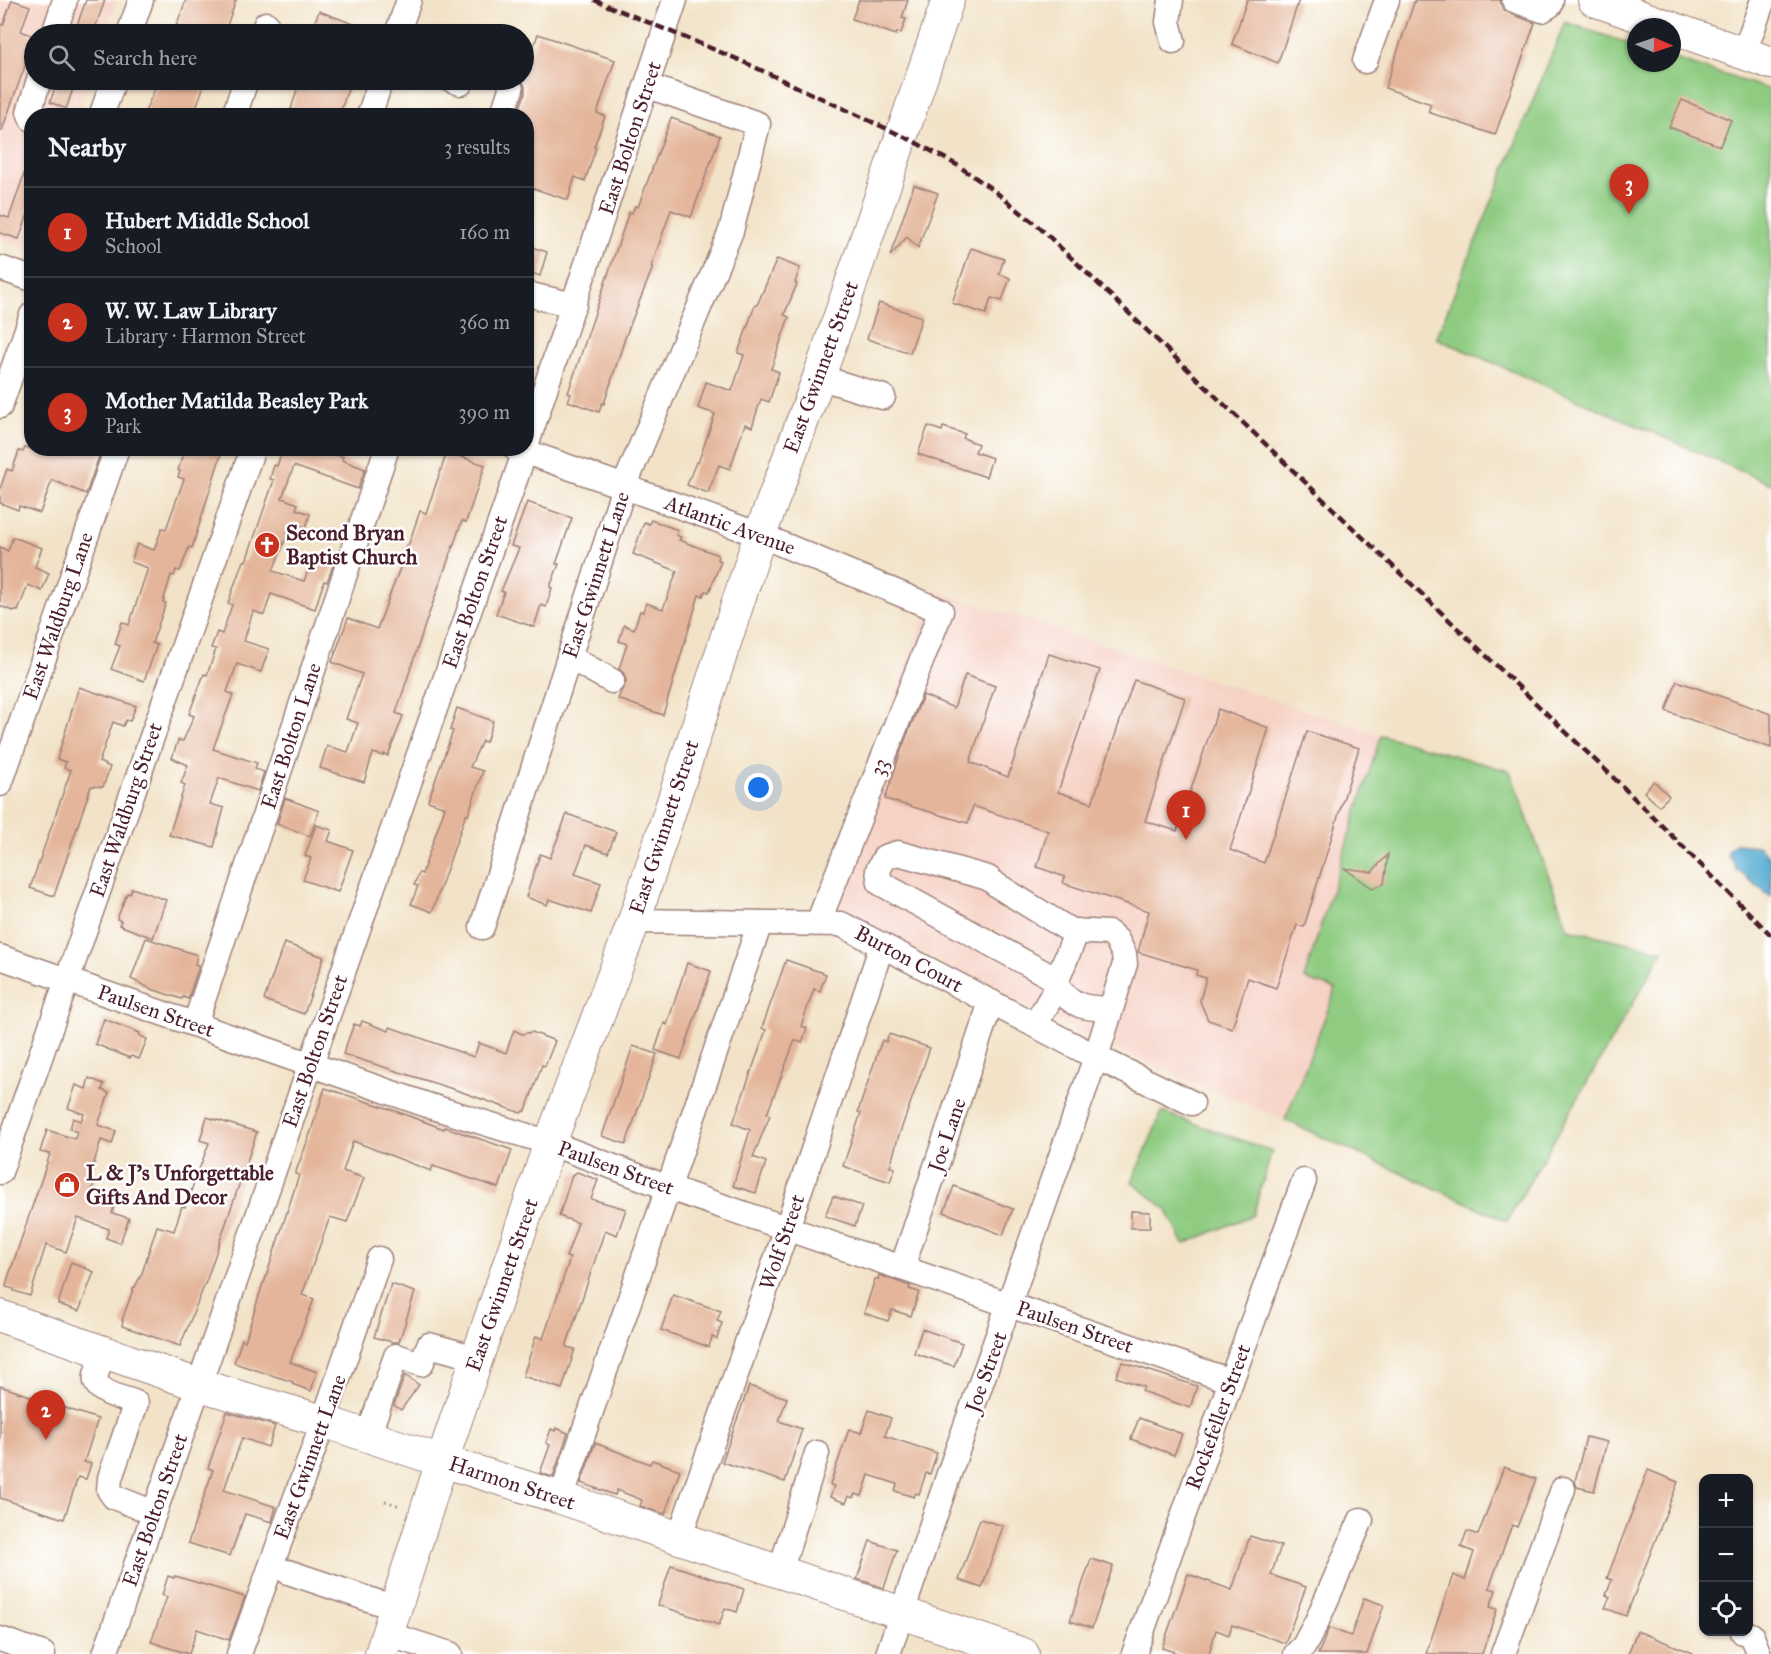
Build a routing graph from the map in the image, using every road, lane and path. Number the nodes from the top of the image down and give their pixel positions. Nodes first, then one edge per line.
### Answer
1 (65, 0) edge
2 (141, 0) edge
3 (409, 0) edge
4 (675, 0) edge
5 (948, 0) edge
6 (1171, 0) edge
7 (1387, 0) edge
8 (1514, 0) edge
9 (1551, 0) edge
10 (1594, 0) edge
11 (1763, 0) edge
12 (1645, 18) edge
13 (57, 24) edge
14 (133, 24) edge
15 (401, 24) edge
16 (1681, 31) edge
17 (1173, 41) dead end
18 (1758, 58) edge
19 (1365, 61) dead end
20 (648, 86) junction
21 (36, 90) edge
22 (110, 90) edge
23 (243, 90) edge
24 (378, 90) edge
25 (511, 90) edge
26 (29, 108) edge
27 (104, 108) edge
28 (237, 108) edge
29 (372, 108) edge
30 (505, 108) edge
31 (0, 268) edge
32 (24, 276) edge
33 (534, 296) edge
34 (574, 305) junction
35 (24, 338) edge
36 (819, 377) junction
37 (883, 397) dead end
38 (0, 406) edge
39 (534, 418) edge
40 (534, 453) edge
41 (114, 456) edge
42 (250, 456) edge
43 (384, 456) edge
44 (521, 456) edge
45 (624, 487) junction
46 (760, 535) junction
47 (941, 610) joint
48 (569, 657) junction
49 (612, 681) dead end
50 (0, 784) edge
51 (634, 921) junction
52 (760, 923) junction
53 (818, 923) junction
54 (482, 927) dead end
55 (1077, 931) junction
56 (882, 945) junction
57 (0, 957) edge
58 (67, 980) junction
59 (1057, 984) junction
60 (991, 1002) junction
61 (1111, 1008) junction
62 (195, 1024) junction
63 (1035, 1024) junction
64 (1096, 1057) junction
65 (311, 1064) junction
66 (1192, 1103) dead end
67 (550, 1143) junction
68 (0, 1172) edge
69 (1304, 1181) dead end
70 (669, 1188) junction
71 (787, 1228) junction
72 (379, 1259) dead end
73 (902, 1268) junction
74 (1009, 1305) junction
75 (0, 1316) edge
76 (105, 1353) junction
77 (477, 1358) junction
78 (1231, 1381) junction
79 (199, 1385) junction
80 (323, 1421) junction
81 (368, 1436) junction
82 (817, 1453) dead end
83 (442, 1461) junction
84 (1563, 1489) dead end
85 (561, 1498) junction
86 (385, 1501) dead end
87 (400, 1506) dead end
88 (154, 1513) junction
89 (1361, 1520) dead end
90 (679, 1538) junction
91 (288, 1572) dead end
92 (780, 1572) junction
93 (903, 1612) junction
94 (388, 1632) edge
95 (1751, 1636) edge
96 (0, 1639) edge
97 (44, 1654) edge
98 (105, 1654) edge
99 (239, 1654) edge
100 (450, 1654) edge
101 (888, 1654) edge
102 (1023, 1654) edge
103 (1134, 1654) edge
104 (1296, 1654) edge
105 (1503, 1654) edge
106 (1759, 1654) edge

1 - 13 street
2 - 14 street
3 - 15 street
4 - 20 street, East Bolton Street
5 - 36 main road, East Gwinnett Street
6 - 17 street
7 - 19 street
8 - 9 street
10 - 12 main road
11 - 18 street
16 - 18 main road
20 - 34 street, East Bolton Street
20 - 45 street, East Gwinnett Lane
21 - 26 street
22 - 27 street
23 - 28 street
24 - 29 street
25 - 30 street
31 - 32 street
33 - 34 street
34 - 39 street, East Bolton Street
35 - 38 street
36 - 37 street
36 - 46 main road, East Gwinnett Street
40 - 45 street, Atlantic Avenue
41 - 50 street, East Waldburg Lane
42 - 58 street, East Waldburg Street
43 - 62 street, East Bolton Lane
44 - 65 street, East Bolton Street
45 - 46 street, Atlantic Avenue
45 - 48 street, East Gwinnett Lane
46 - 47 street, Atlantic Avenue
46 - 51 main road, East Gwinnett Street
47 - 53 street, 33
48 - 49 street
48 - 54 street, East Gwinnett Lane
51 - 52 street, Burton Court
51 - 67 main road, East Gwinnett Street
52 - 53 street, Burton Court
52 - 70 street
53 - 56 street, Burton Court
55 - 59 street
55 - 59 street
55 - 61 street
56 - 60 street, Burton Court
56 - 71 street, Wolf Street
57 - 58 street, Paulsen Street
58 - 62 street, Paulsen Street
58 - 68 street, East Waldburg Street
59 - 61 street
59 - 63 street
60 - 63 street, Burton Court
60 - 73 street, Joe Lane
61 - 64 street, Joe Street
62 - 65 street, Paulsen Street
63 - 64 street, Burton Court
64 - 66 street, Burton Court
64 - 74 street, Joe Street
65 - 67 street, Paulsen Street
65 - 79 street, East Bolton Street
67 - 70 street, Paulsen Street
67 - 77 main road, East Gwinnett Street
69 - 78 street, Rockefeller Street
70 - 71 street, Paulsen Street
70 - 85 street
71 - 73 street, Paulsen Street
71 - 90 street, Wolf Street
72 - 80 street, East Gwinnett Lane
73 - 74 street, Paulsen Street
74 - 78 street, Paulsen Street
74 - 93 street, Joe Street
75 - 76 main road, Harmon Street
76 - 79 main road, Harmon Street
76 - 88 street
77 - 81 street
77 - 83 main road, East Gwinnett Street
78 - 103 street, Rockefeller Street
79 - 80 main road, Harmon Street
79 - 88 street, East Bolton Street
80 - 81 main road, Harmon Street
80 - 99 street, East Gwinnett Lane
81 - 83 main road, Harmon Street
82 - 92 street
83 - 85 main road, Harmon Street
83 - 94 main road, East Gwinnett Street
84 - 105 street
85 - 90 main road, Harmon Street
86 - 87 path
88 - 98 street, East Bolton Street
89 - 104 street
90 - 92 main road, Harmon Street
91 - 94 street
92 - 93 main road, Harmon Street
93 - 101 street, Joe Street
93 - 102 main road, Harmon Street
94 - 100 street
95 - 106 street
96 - 97 street

